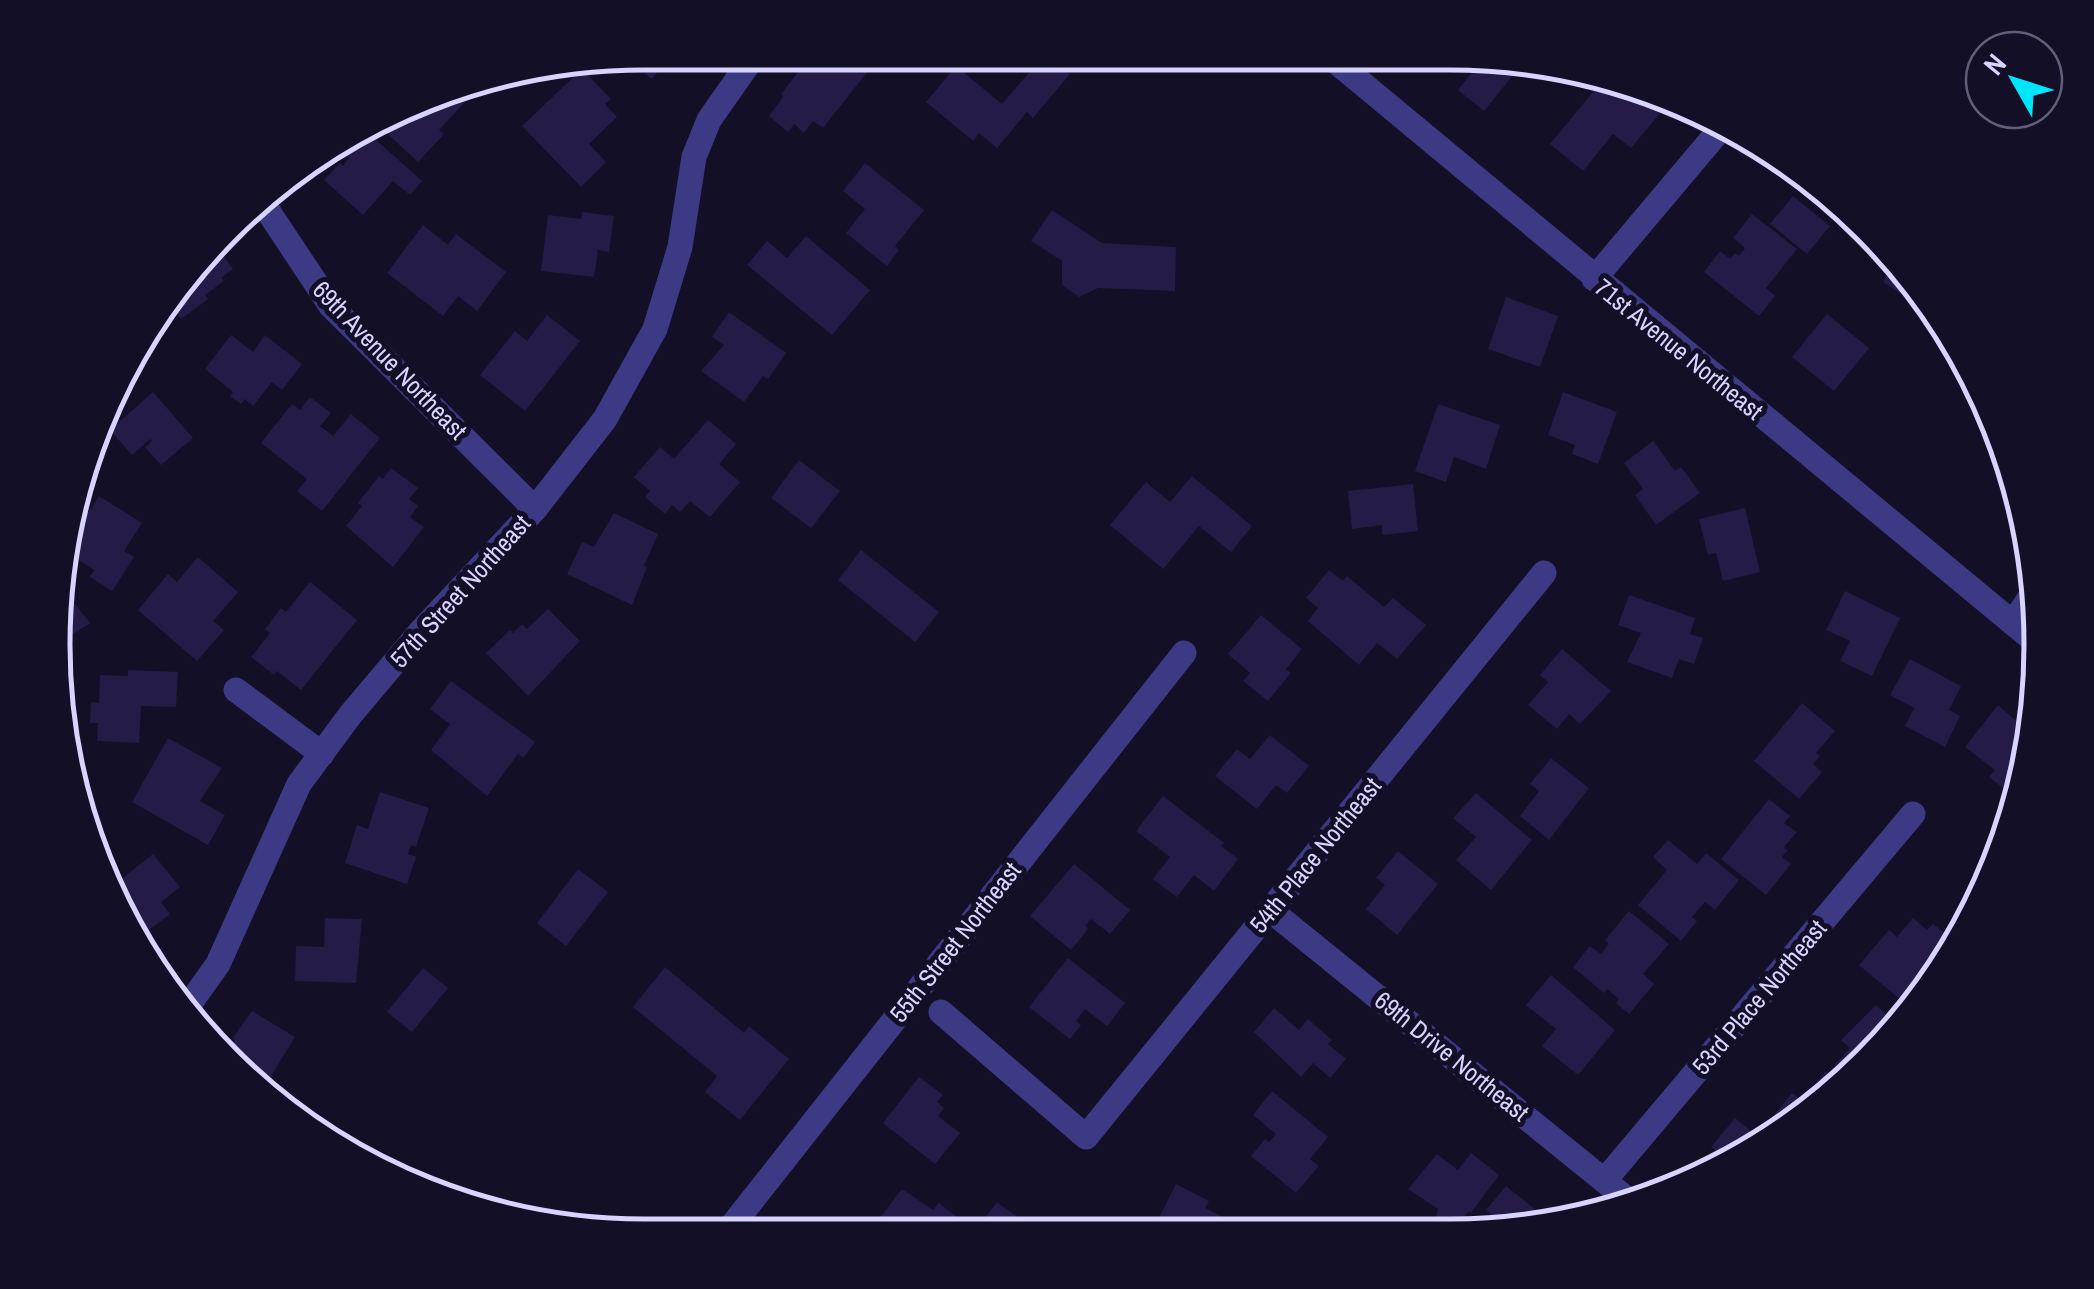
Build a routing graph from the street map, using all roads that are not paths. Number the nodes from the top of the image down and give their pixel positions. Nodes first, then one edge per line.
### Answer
1 (744, 70) edge
2 (1346, 70) edge
3 (1715, 135) edge
4 (268, 211) edge
5 (1594, 279) junction
6 (535, 509) junction
7 (1544, 572) dead end
8 (2022, 631) edge
9 (1184, 653) dead end
10 (236, 690) dead end
11 (322, 754) junction
12 (1913, 814) dead end
13 (1270, 910) junction
14 (193, 999) edge
15 (941, 1012) dead end
16 (1605, 1180) junction
17 (1620, 1193) edge
18 (736, 1219) edge

1 - 6 street, 57th Street Northeast
2 - 5 street, 71st Avenue Northeast
3 - 5 street
4 - 6 street, 69th Avenue Northeast
5 - 8 street, 71st Avenue Northeast
6 - 11 street, 57th Street Northeast
7 - 13 street, 54th Place Northeast
9 - 18 street, 55th Street Northeast
10 - 11 street
11 - 14 street, 57th Street Northeast
12 - 16 street, 53rd Place Northeast
13 - 15 street, 54th Place Northeast
13 - 16 street, 69th Drive Northeast
16 - 17 street, 69th Drive Northeast

